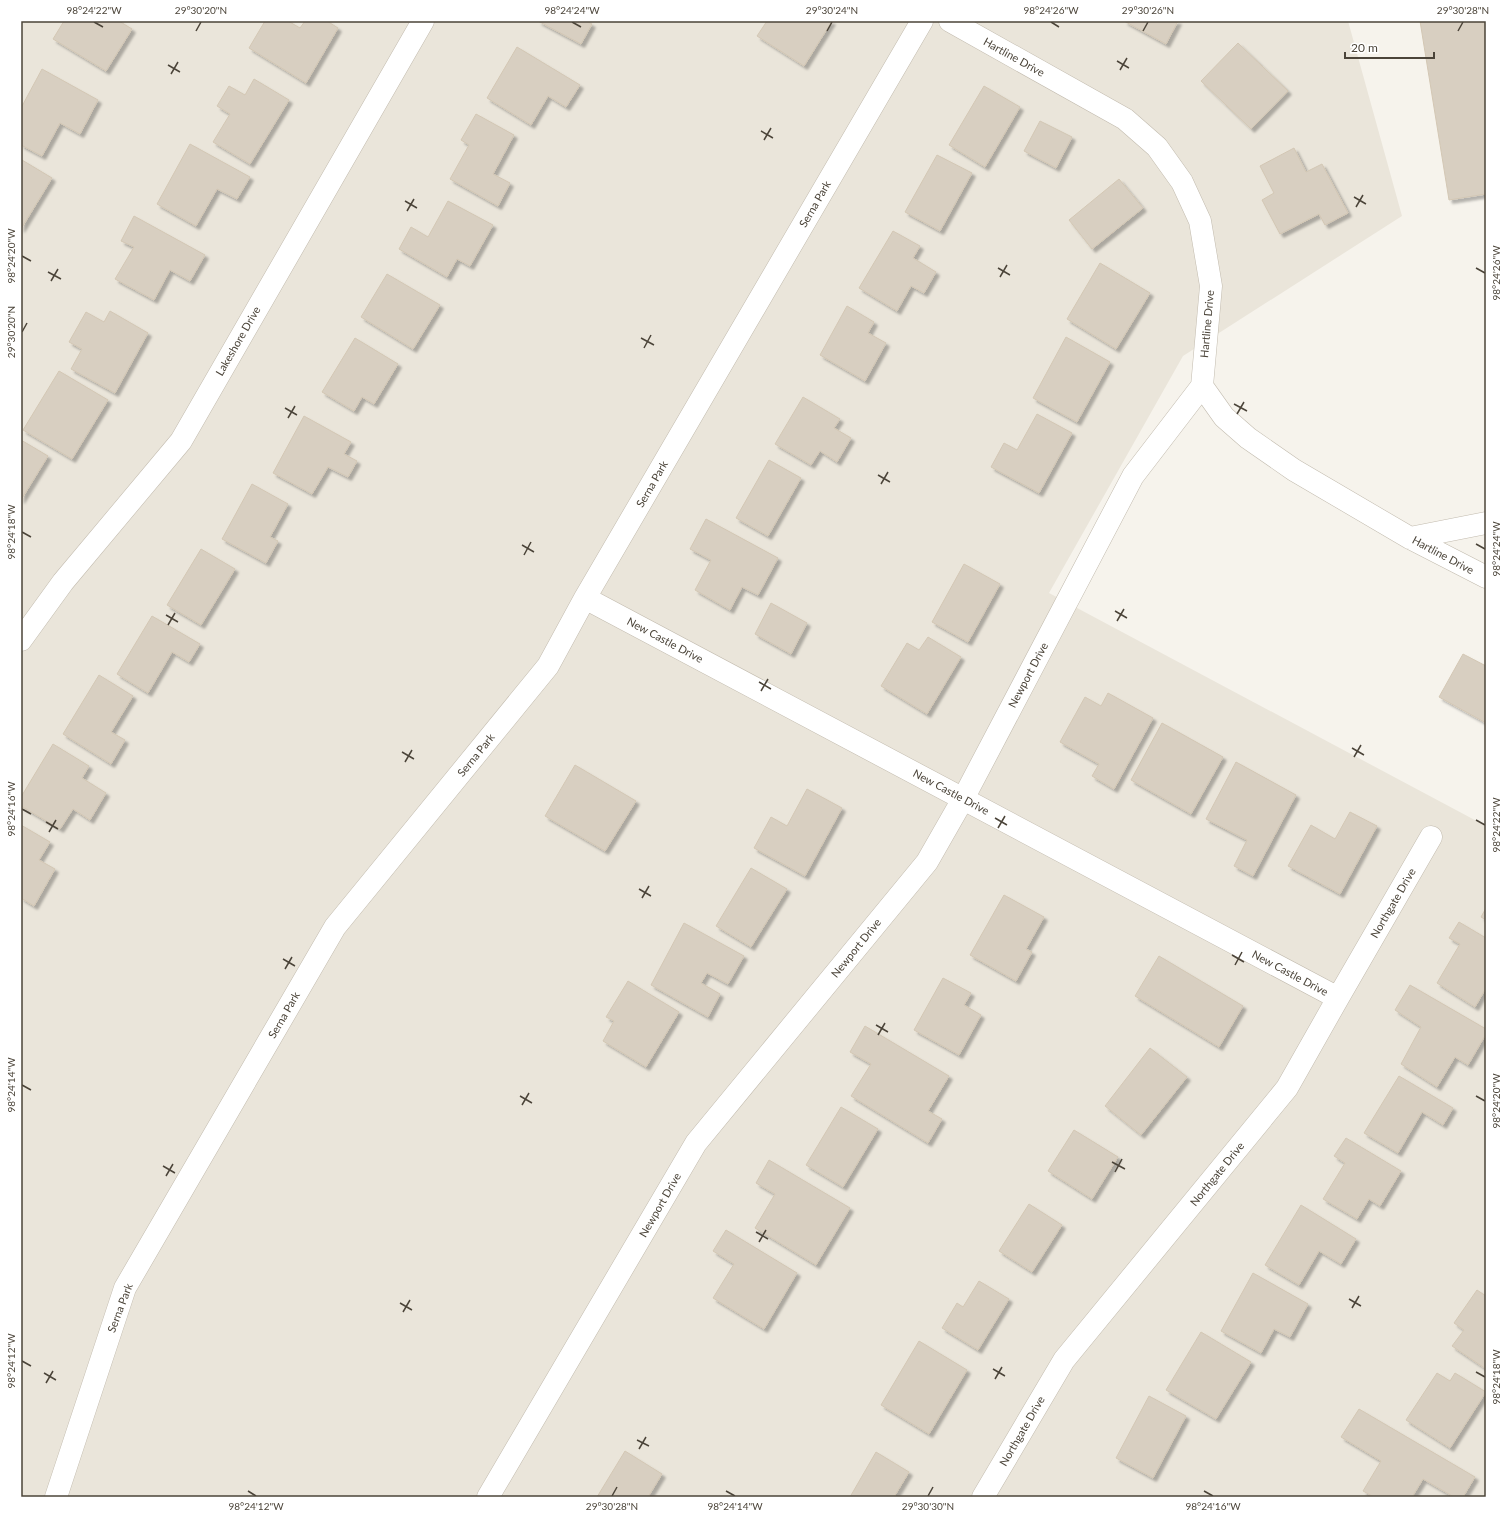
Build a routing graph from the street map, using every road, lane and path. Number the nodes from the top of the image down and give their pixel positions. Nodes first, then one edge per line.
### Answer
1 (424, 21) edge
2 (922, 21) edge
3 (950, 21) edge
4 (1202, 386) junction
5 (1486, 523) edge
6 (1410, 538) junction
7 (1486, 577) edge
8 (585, 598) junction
9 (21, 640) edge
10 (963, 799) junction
11 (1431, 837) dead end
12 (1338, 998) junction
13 (56, 1497) edge
14 (488, 1497) edge
15 (984, 1497) edge

1 - 9 street, Lakeshore Drive
2 - 8 street, Serna Park
3 - 4 street, Hartline Drive
4 - 6 street, Hartline Drive
4 - 10 street, Newport Drive
5 - 6 street
6 - 7 street, Hartline Drive
8 - 10 street, New Castle Drive
8 - 13 street, Serna Park
10 - 12 street, New Castle Drive
10 - 14 street, Newport Drive
11 - 12 street, Northgate Drive
12 - 15 street, Northgate Drive

